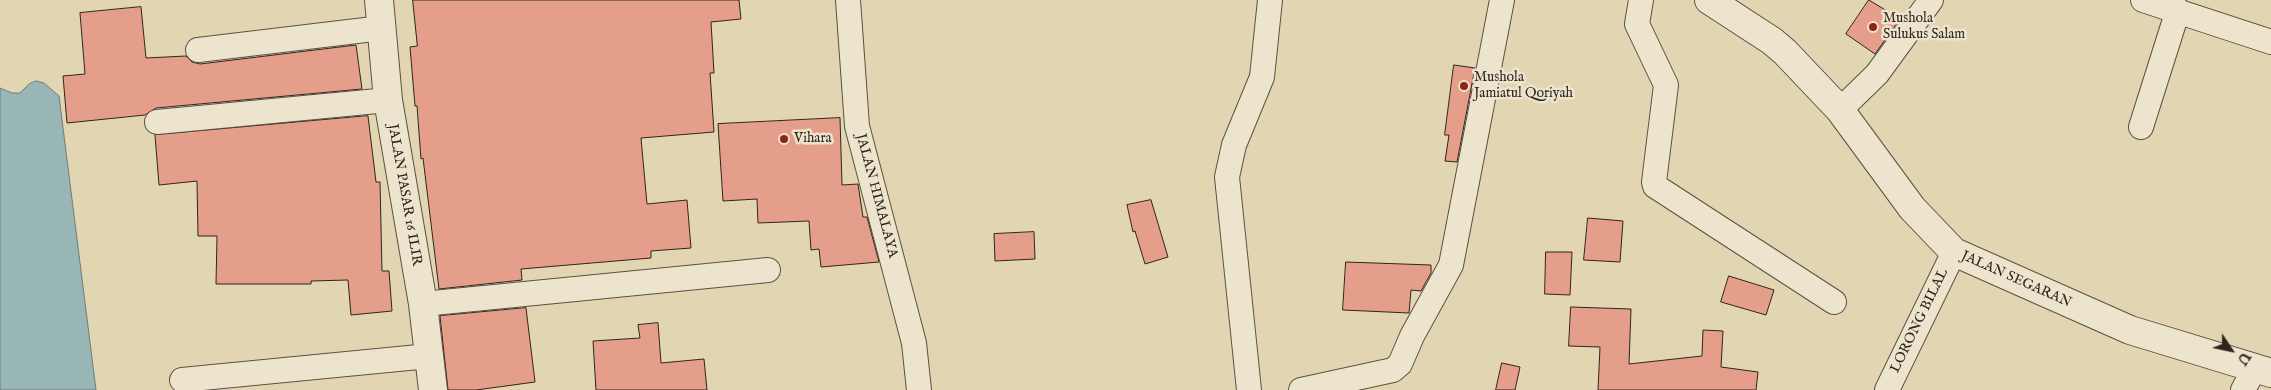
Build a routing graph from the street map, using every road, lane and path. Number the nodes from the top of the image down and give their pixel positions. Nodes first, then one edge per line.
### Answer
1 (379, 0) edge
2 (848, 0) edge
3 (1270, 0) edge
4 (1502, 0) edge
5 (1641, 0) edge
6 (1709, 0) edge
7 (1931, 0) edge
8 (2143, 0) edge
9 (2178, 10) junction
10 (382, 28) junction
11 (2271, 42) edge
12 (198, 50) dead end
13 (388, 100) junction
14 (1840, 110) junction
15 (157, 122) dead end
16 (2141, 127) dead end
17 (1954, 252) junction
18 (768, 270) dead end
19 (1834, 302) dead end
20 (423, 304) junction
21 (429, 356) junction
22 (2256, 377) edge
23 (182, 380) dead end
24 (1314, 388) edge
25 (433, 390) edge
26 (919, 390) edge
27 (1249, 390) edge
28 (1887, 390) edge

1 - 10 street, JALAN PASAR 16 ILIR
2 - 26 street, JALAN HIMALAYA
3 - 27 street
4 - 24 street
5 - 19 street
6 - 14 street, JALAN SEGARAN
7 - 14 street
8 - 9 street
9 - 11 street
9 - 16 street
10 - 12 street
10 - 13 street, JALAN PASAR 16 ILIR
13 - 15 street
13 - 20 street, JALAN PASAR 16 ILIR
14 - 17 street, JALAN SEGARAN
17 - 22 street, JALAN SEGARAN
17 - 28 street, LORONG BILAL
18 - 20 street
20 - 21 street, JALAN PASAR 16 ILIR
21 - 23 street
21 - 25 street, JALAN PASAR 16 ILIR

